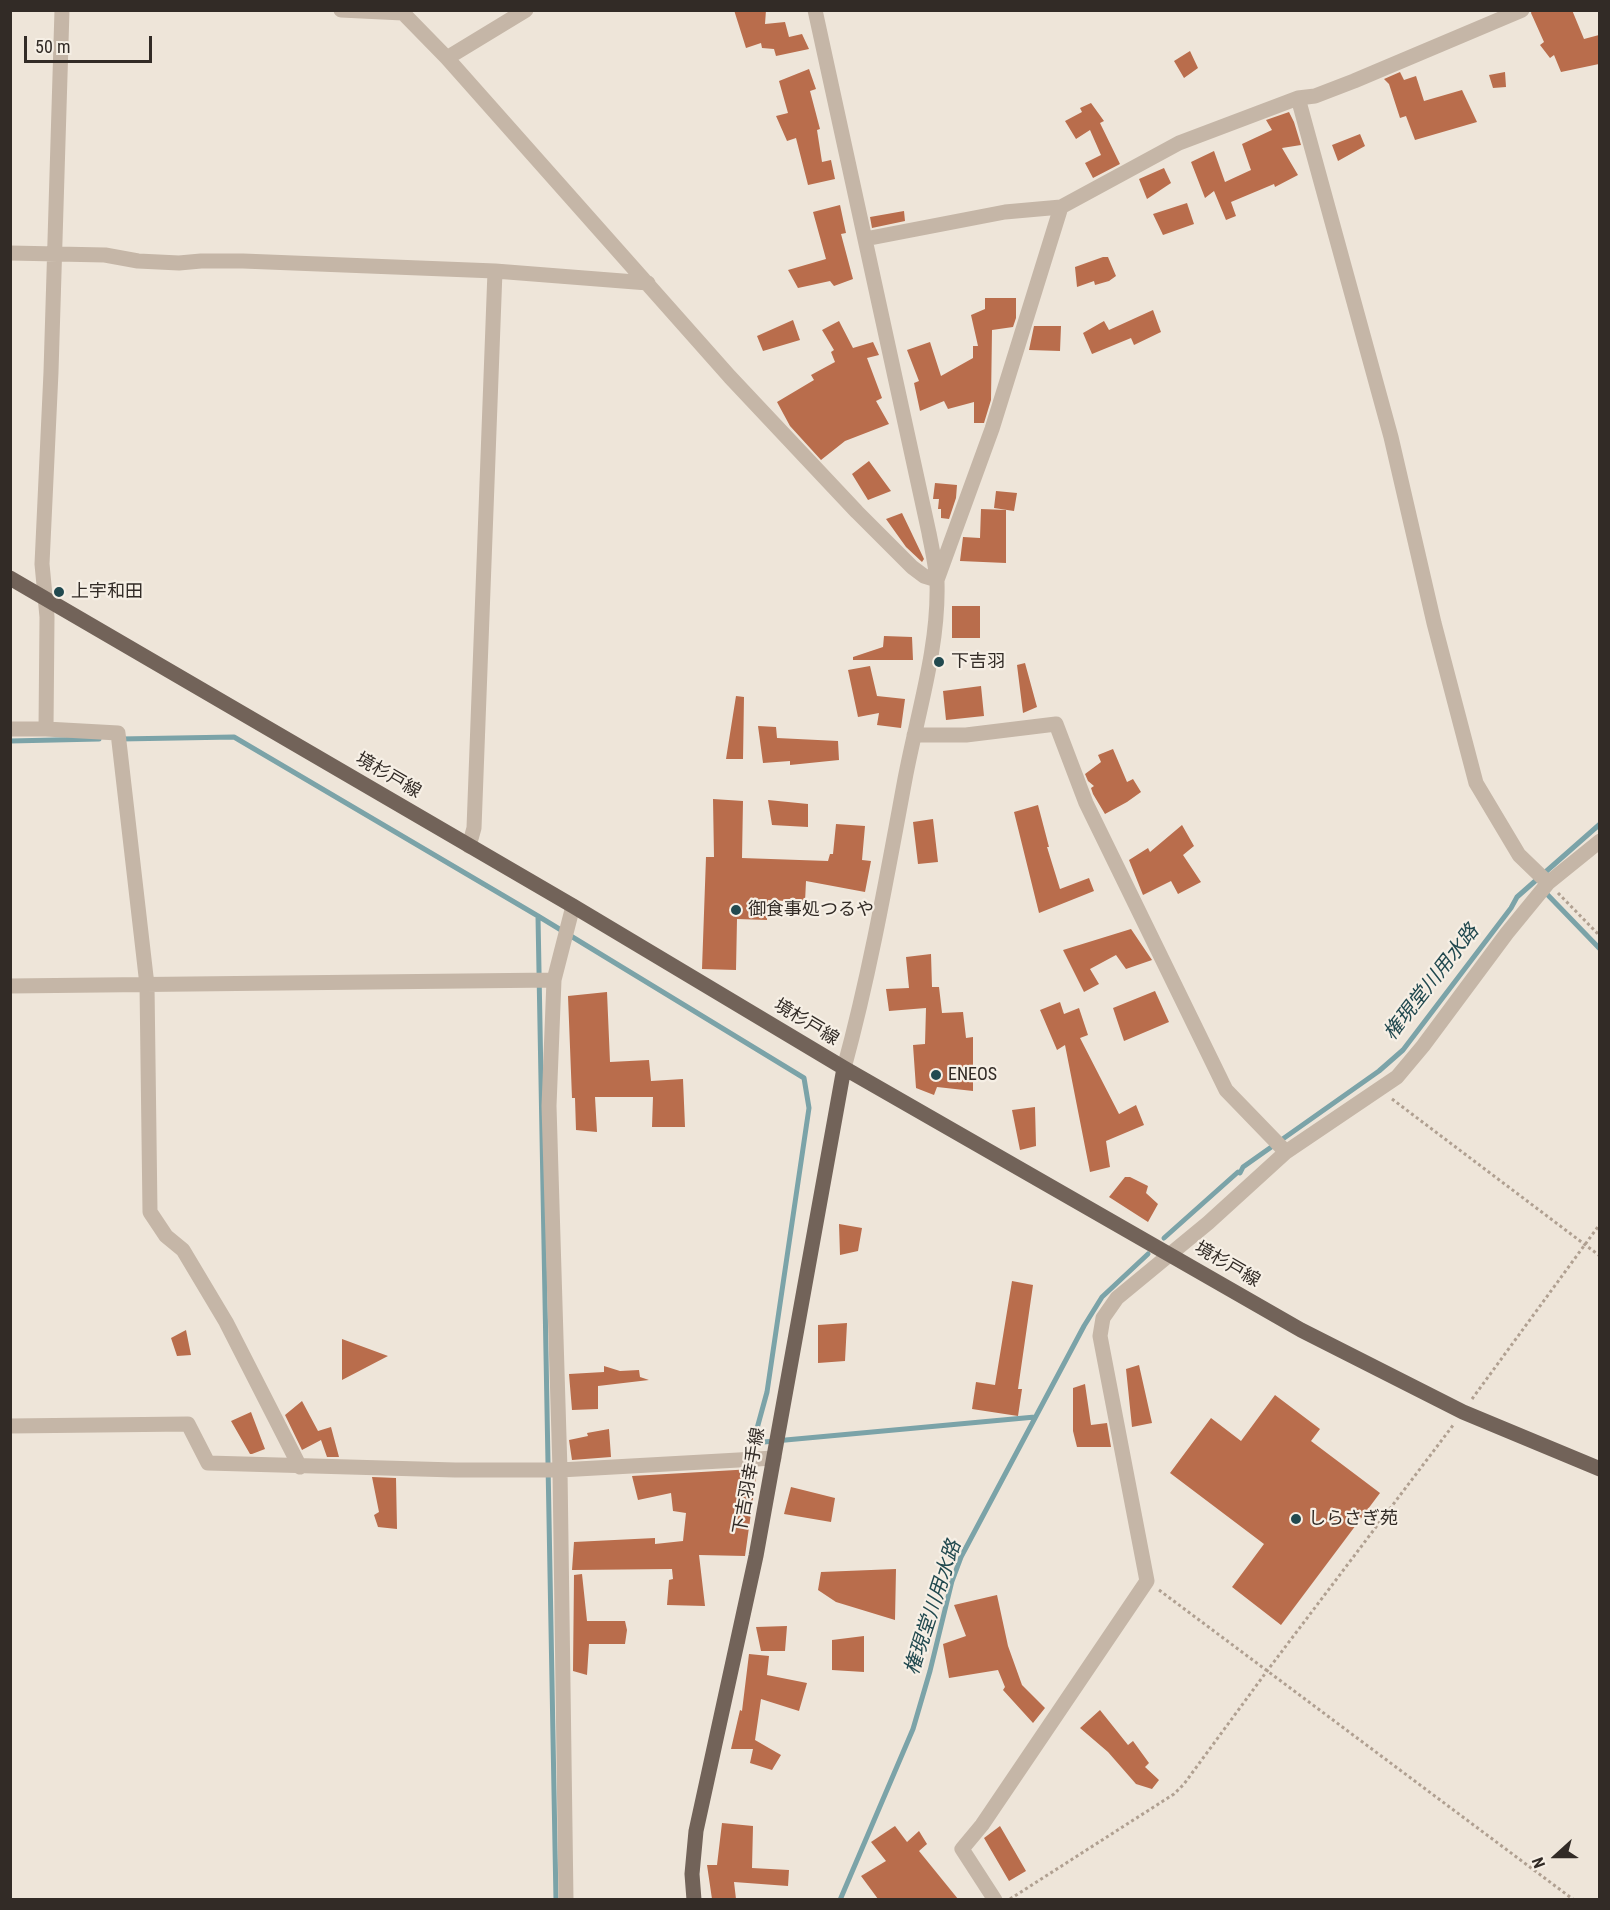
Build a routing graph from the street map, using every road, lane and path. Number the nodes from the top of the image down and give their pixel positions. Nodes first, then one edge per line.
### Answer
1 (62, 10) edge
2 (341, 10) edge
3 (526, 10) edge
4 (815, 10) edge
5 (1522, 10) edge
6 (447, 58) junction
7 (1298, 98) junction
8 (1061, 207) junction
9 (865, 239) junction
10 (10, 253) edge
11 (54, 254) junction
12 (495, 272) junction
13 (648, 283) junction
14 (10, 578) edge
15 (937, 580) junction
16 (44, 597) junction
17 (10, 729) edge
18 (46, 729) junction
19 (914, 735) junction
20 (1599, 841) edge
21 (469, 846) junction
22 (1548, 883) junction
23 (573, 906) junction
24 (1599, 936) edge
25 (554, 980) junction
26 (147, 985) junction
27 (10, 986) edge
28 (844, 1068) junction
29 (1378, 1089) junction
30 (1286, 1152) junction
31 (1599, 1224) edge
32 (1585, 1245) junction
33 (1169, 1254) junction
34 (1599, 1256) edge
35 (1463, 1412) junction
36 (10, 1426) edge
37 (774, 1458) junction
38 (300, 1467) junction
39 (1599, 1469) edge
40 (560, 1470) junction
41 (1147, 1581) junction
42 (1267, 1671) junction
43 (566, 1899) edge
44 (694, 1899) edge
45 (996, 1899) edge
46 (1008, 1899) edge
47 (1574, 1899) edge

1 - 11 street
2 - 6 street
3 - 6 street
4 - 9 street
5 - 7 street
6 - 13 street
7 - 8 street
7 - 22 street
8 - 9 street
8 - 15 street
9 - 15 street
10 - 11 street
11 - 12 street
11 - 16 street
12 - 13 street
12 - 21 street
13 - 15 street
14 - 16 main road, 境杉戸線
15 - 19 street
16 - 18 street
16 - 21 main road, 境杉戸線
17 - 18 street
18 - 26 street
19 - 28 street
19 - 30 street
20 - 22 street
21 - 23 main road, 境杉戸線
22 - 24 path
22 - 29 street
23 - 25 street
23 - 28 main road, 境杉戸線
25 - 26 street
25 - 40 street
26 - 27 street
26 - 38 street
28 - 33 main road, 境杉戸線
28 - 37 main road, 下吉羽幸手線
29 - 30 street
29 - 32 path
30 - 33 street
31 - 32 path
32 - 34 path
32 - 35 path
33 - 35 main road, 境杉戸線
33 - 41 street
35 - 39 main road, 境杉戸線
35 - 42 path
36 - 38 street
37 - 40 street
37 - 44 main road, 下吉羽幸手線
38 - 40 street
40 - 43 street
41 - 42 path
41 - 45 street
42 - 46 path
42 - 47 path

